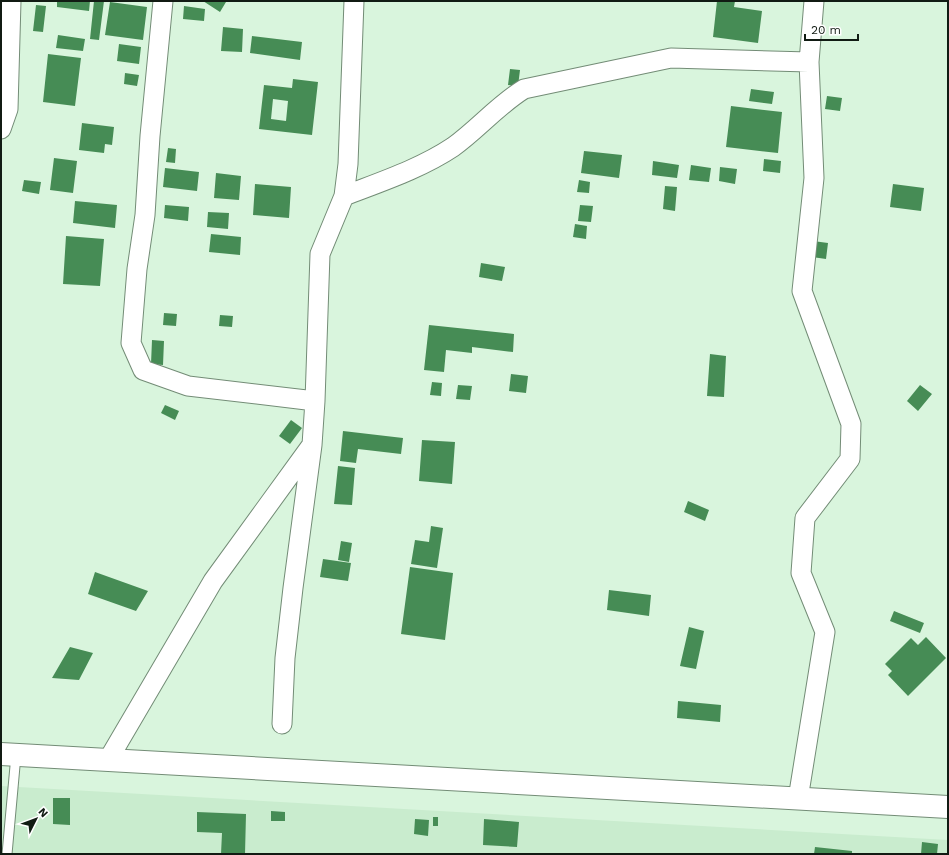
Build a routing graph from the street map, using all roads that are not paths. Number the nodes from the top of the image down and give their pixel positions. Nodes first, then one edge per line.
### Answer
1 (11, 1) edge
2 (163, 1) edge
3 (354, 1) edge
4 (814, 1) edge
5 (809, 62) junction
6 (1, 129) edge
7 (344, 196) junction
8 (315, 401) junction
9 (312, 445) junction
10 (282, 724) dead end
11 (8, 754) edge
12 (108, 760) junction
13 (798, 799) junction
14 (948, 807) edge
15 (7, 854) edge

1 - 6 street
2 - 8 street
3 - 7 street
4 - 5 street
5 - 7 street
5 - 13 street
7 - 8 street
8 - 9 street
9 - 10 street
9 - 12 street
11 - 12 street
11 - 15 lane
12 - 13 street
13 - 14 street

